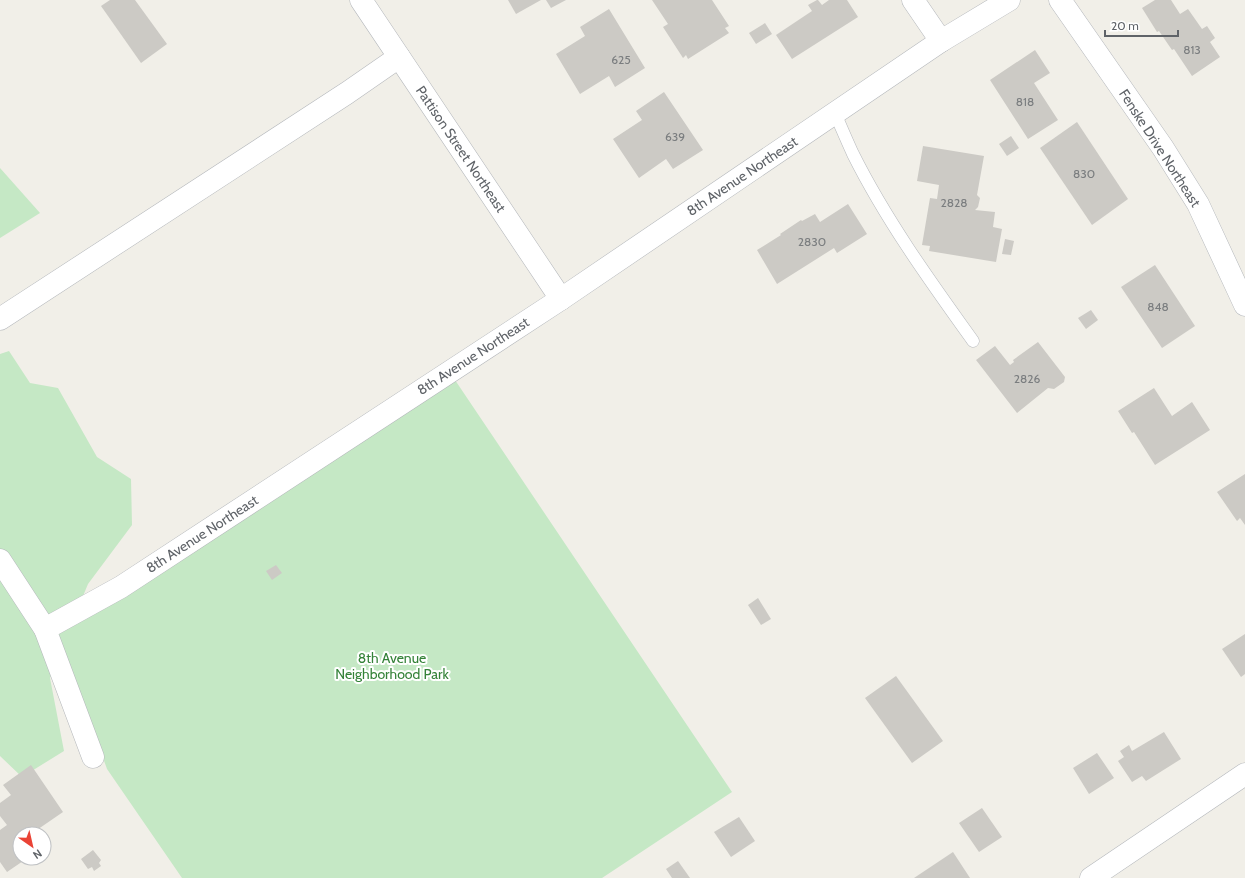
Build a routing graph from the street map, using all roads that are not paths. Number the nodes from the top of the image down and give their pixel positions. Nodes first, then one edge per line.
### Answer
1 (361, 0) edge
2 (913, 0) edge
3 (1009, 0) edge
4 (1060, 0) edge
5 (941, 41) junction
6 (399, 57) junction
7 (835, 113) junction
8 (561, 299) junction
9 (1245, 305) edge
10 (0, 318) edge
11 (973, 341) dead end
12 (0, 560) edge
13 (45, 629) junction
14 (93, 757) dead end
15 (1245, 774) edge
16 (1091, 878) edge

1 - 6 street, Pattison Street Northeast
2 - 5 street
3 - 5 street, 8th Avenue Northeast
4 - 9 street, Fenske Drive Northeast
5 - 7 street, 8th Avenue Northeast
6 - 8 street, Pattison Street Northeast
6 - 10 street
7 - 8 street, 8th Avenue Northeast
7 - 11 lane
8 - 13 street, 8th Avenue Northeast
12 - 13 street
13 - 14 street
15 - 16 street

